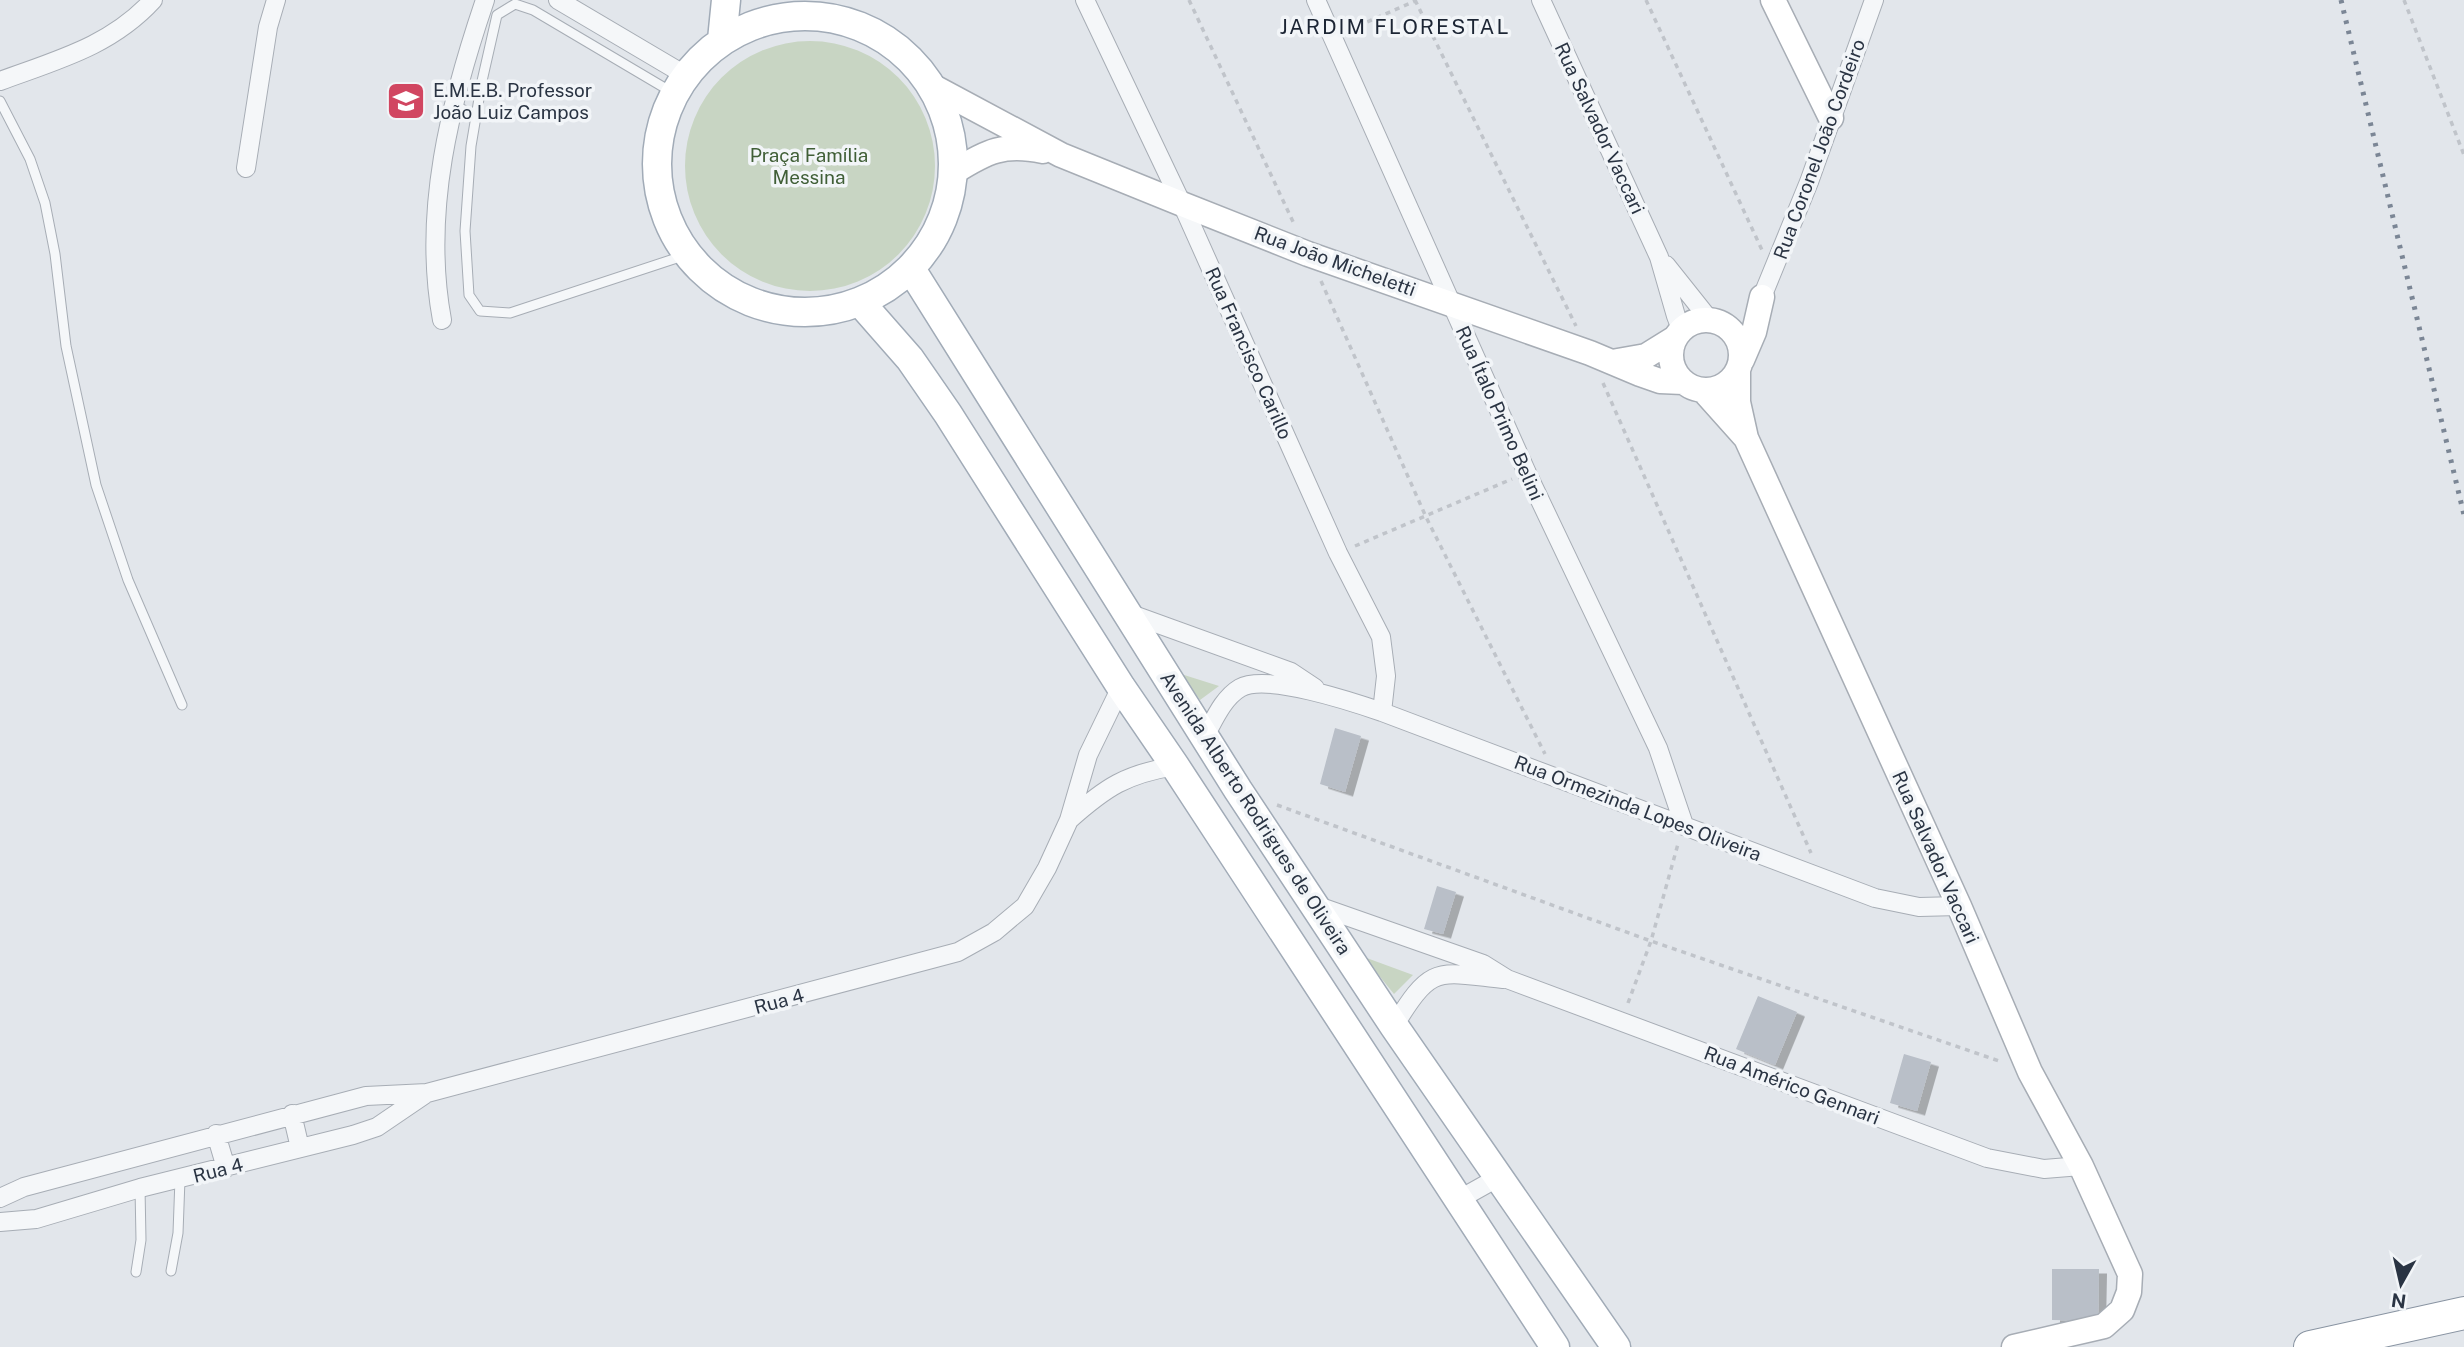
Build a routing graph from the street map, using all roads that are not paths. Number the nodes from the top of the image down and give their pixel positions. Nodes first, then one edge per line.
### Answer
1 (153, 0) edge
2 (276, 0) edge
3 (485, 0) edge
4 (558, 0) edge
5 (726, 0) edge
6 (775, 0) edge
7 (1085, 0) edge
8 (1316, 0) edge
9 (1541, 0) edge
10 (1773, 0) edge
11 (1874, 0) edge
12 (802, 16) junction
13 (722, 40) junction
14 (0, 81) edge
15 (680, 85) junction
16 (932, 86) junction
17 (0, 101) edge
18 (454, 104) junction
19 (476, 118) junction
20 (1831, 118) junction
21 (1061, 155) junction
22 (246, 168) dead end
23 (954, 173) junction
24 (1182, 204) junction
25 (686, 255) junction
26 (1659, 257) junction
27 (911, 269) junction
28 (1762, 297) junction
29 (860, 302) junction
30 (1451, 303) junction
31 (442, 320) dead end
32 (1714, 320) junction
33 (1678, 334) junction
34 (1601, 357) junction
35 (1740, 366) junction
36 (1693, 386) junction
37 (1746, 438) junction
38 (1124, 611) junction
39 (1121, 687) junction
40 (1321, 692) junction
41 (182, 705) dead end
42 (1382, 712) junction
43 (1205, 736) junction
44 (1175, 766) junction
45 (1069, 820) junction
46 (1684, 825) junction
47 (1315, 905) junction
48 (1959, 906) junction
49 (1507, 979) junction
50 (1394, 1026) junction
51 (427, 1093) junction
52 (292, 1114) junction
53 (216, 1134) junction
54 (300, 1149) junction
55 (2081, 1166) junction
56 (226, 1168) junction
57 (1499, 1177) junction
58 (180, 1179) junction
59 (140, 1188) junction
60 (0, 1198) edge
61 (1458, 1200) junction
62 (0, 1222) edge
63 (172, 1271) dead end
64 (136, 1272) dead end
65 (2464, 1313) edge
66 (1555, 1347) edge
67 (1616, 1347) edge
68 (2014, 1347) edge
69 (2310, 1347) edge

1 - 14 street
2 - 22 street
3 - 18 street
4 - 15 street
5 - 13 main road
6 - 12 main road
7 - 24 street, Rua Francisco Carillo
8 - 30 street, Rua Ítalo Primo Belini
9 - 26 street, Rua Salvador Vaccari
10 - 20 street
11 - 20 street, Rua Coronel João Cordeiro
12 - 13 main road
12 - 16 main road
13 - 15 main road
15 - 19 lane
15 - 25 main road
16 - 21 street, Rua João Micheletti
16 - 23 main road
17 - 41 lane
18 - 19 lane
18 - 31 street
19 - 25 lane
20 - 28 street, Rua Coronel João Cordeiro
21 - 23 street, Rua João Micheletti
21 - 24 street, Rua João Micheletti
23 - 27 main road
24 - 30 street, Rua João Micheletti
24 - 42 street, Rua Francisco Carillo
25 - 29 main road
26 - 32 street, Rua Salvador Vaccari
26 - 33 street, Rua Salvador Vaccari
27 - 29 main road
27 - 38 main road, Avenida Alberto Rodrigues de Oliveira
28 - 32 street
28 - 35 street, Rua Coronel João Cordeiro
29 - 39 main road
30 - 34 street, Rua João Micheletti
30 - 46 street, Rua Ítalo Primo Belini
32 - 33 street
32 - 35 street
33 - 34 street
33 - 36 street
34 - 36 street, Rua João Micheletti
35 - 36 street
35 - 37 street, Rua Salvador Vaccari
36 - 37 street, Rua Salvador Vaccari
37 - 48 street, Rua Salvador Vaccari
38 - 40 street, Rua Ormezinda Lopes Oliveira
38 - 43 main road, Avenida Alberto Rodrigues de Oliveira
39 - 44 main road
39 - 45 street, Rua 4
40 - 42 street, Rua Ormezinda Lopes Oliveira
40 - 43 street, Rua Ormezinda Lopes Oliveira
42 - 46 street, Rua Ormezinda Lopes Oliveira
43 - 47 main road, Avenida Alberto Rodrigues de Oliveira
44 - 45 street, Rua 4
44 - 61 main road
45 - 51 street, Rua 4
46 - 48 street, Rua Ormezinda Lopes Oliveira
47 - 49 street, Rua Américo Gennari
47 - 50 main road, Avenida Alberto Rodrigues de Oliveira
48 - 55 street, Rua Salvador Vaccari
49 - 50 street, Rua Américo Gennari
49 - 55 street, Rua Américo Gennari
50 - 57 main road, Avenida Alberto Rodrigues de Oliveira
51 - 52 street, Rua 4
51 - 54 street, Rua 4
52 - 53 street, Rua 4
52 - 54 street
53 - 56 street
53 - 60 street, Rua 4
54 - 56 street, Rua 4
55 - 68 street, Rua Salvador Vaccari
56 - 58 street, Rua 4
57 - 61 street
57 - 67 main road, Avenida Alberto Rodrigues de Oliveira
58 - 59 street, Rua 4
58 - 63 lane
59 - 62 street, Rua 4
59 - 64 lane
61 - 66 main road
65 - 69 highway

